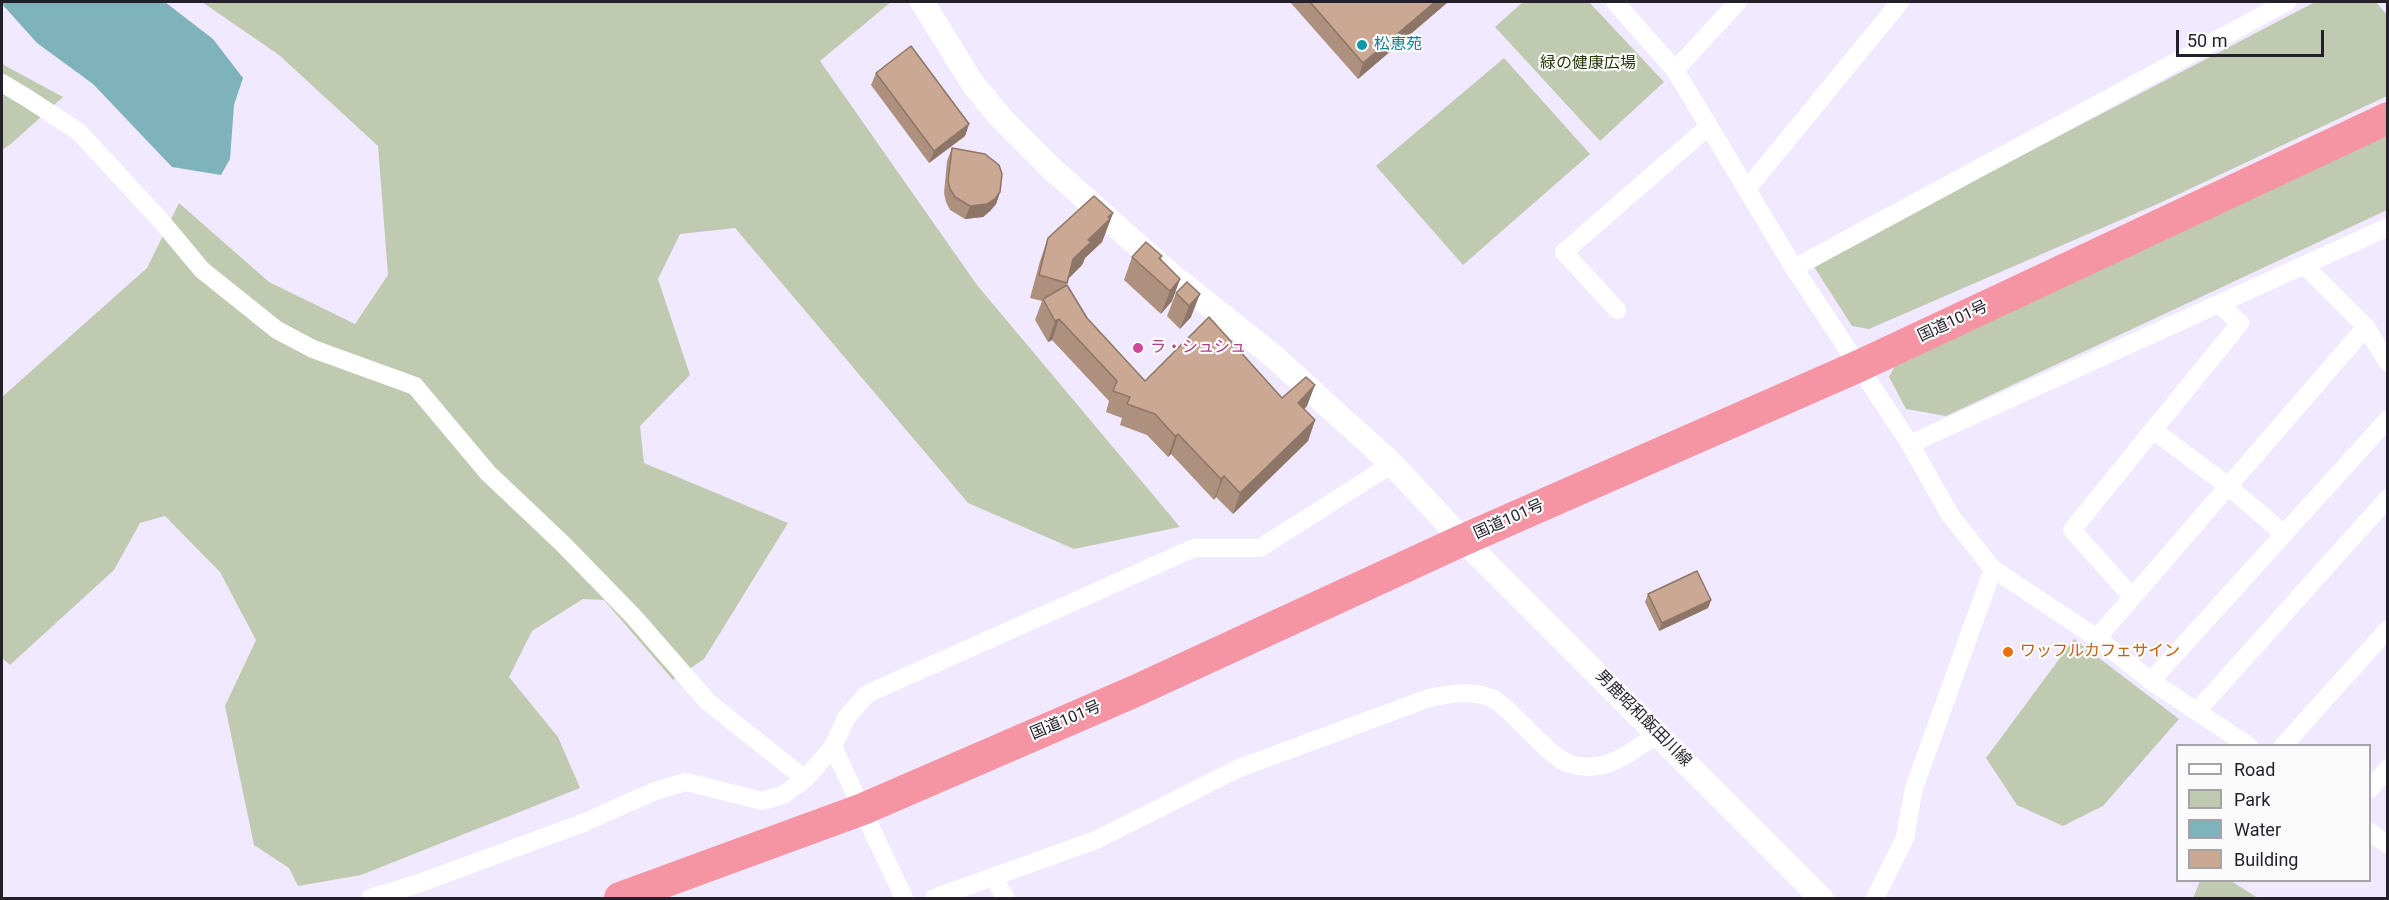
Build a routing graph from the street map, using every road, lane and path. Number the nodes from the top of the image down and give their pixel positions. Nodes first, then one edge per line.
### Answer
1 (922, 2) edge
2 (1615, 2) edge
3 (1738, 2) edge
4 (1900, 2) edge
5 (2287, 2) edge
6 (1675, 70) junction
7 (2, 84) edge
8 (2388, 118) edge
9 (1709, 126) junction
10 (1747, 189) junction
11 (2388, 227) edge
12 (2304, 265) junction
13 (1794, 268) junction
14 (2220, 304) junction
15 (1617, 310) dead end
16 (2366, 327) junction
17 (2388, 363) edge
18 (1859, 366) junction
19 (2388, 418) edge
20 (2153, 430) junction
21 (1910, 444) junction
22 (1392, 464) junction
23 (2228, 486) junction
24 (2388, 498) edge
25 (2284, 534) junction
26 (1463, 540) junction
27 (1993, 569) junction
28 (2132, 597) junction
29 (2388, 629) edge
30 (2097, 638) junction
31 (2151, 681) junction
32 (2197, 711) junction
33 (1658, 734) junction
34 (2246, 744) edge
35 (2285, 744) edge
36 (833, 747) junction
37 (2388, 768) edge
38 (805, 779) junction
39 (2371, 788) edge
40 (863, 808) junction
41 (2371, 833) edge
42 (2388, 845) edge
43 (994, 879) junction
44 (370, 898) edge
45 (621, 898) edge
46 (904, 898) edge
47 (934, 898) edge
48 (1006, 898) edge
49 (1821, 898) edge
50 (1875, 898) edge

1 - 22 street, 男鹿昭和飯田川線
2 - 6 street
3 - 6 street
4 - 10 street
5 - 13 street
6 - 9 street
7 - 38 street
8 - 18 highway, 国道101号
9 - 10 street
9 - 15 street
10 - 13 street
11 - 12 street
12 - 14 street
12 - 16 street
13 - 18 street
14 - 20 street
14 - 21 street
16 - 17 street
16 - 23 street
18 - 21 street
18 - 26 highway, 国道101号
19 - 25 street
20 - 23 street
20 - 28 street
21 - 27 street
22 - 26 street, 男鹿昭和飯田川線
22 - 36 street
23 - 25 street
23 - 28 street
24 - 32 street
25 - 31 street
26 - 33 street, 男鹿昭和飯田川線
26 - 40 highway, 国道101号
27 - 30 street
27 - 50 street
28 - 30 street
29 - 35 street
30 - 31 street
31 - 32 street
32 - 34 street
33 - 43 street
33 - 49 street, 男鹿昭和飯田川線
36 - 38 street
36 - 40 street
37 - 39 street
38 - 44 street
40 - 45 highway, 国道101号
40 - 46 street
41 - 42 street
43 - 47 street
43 - 48 street

